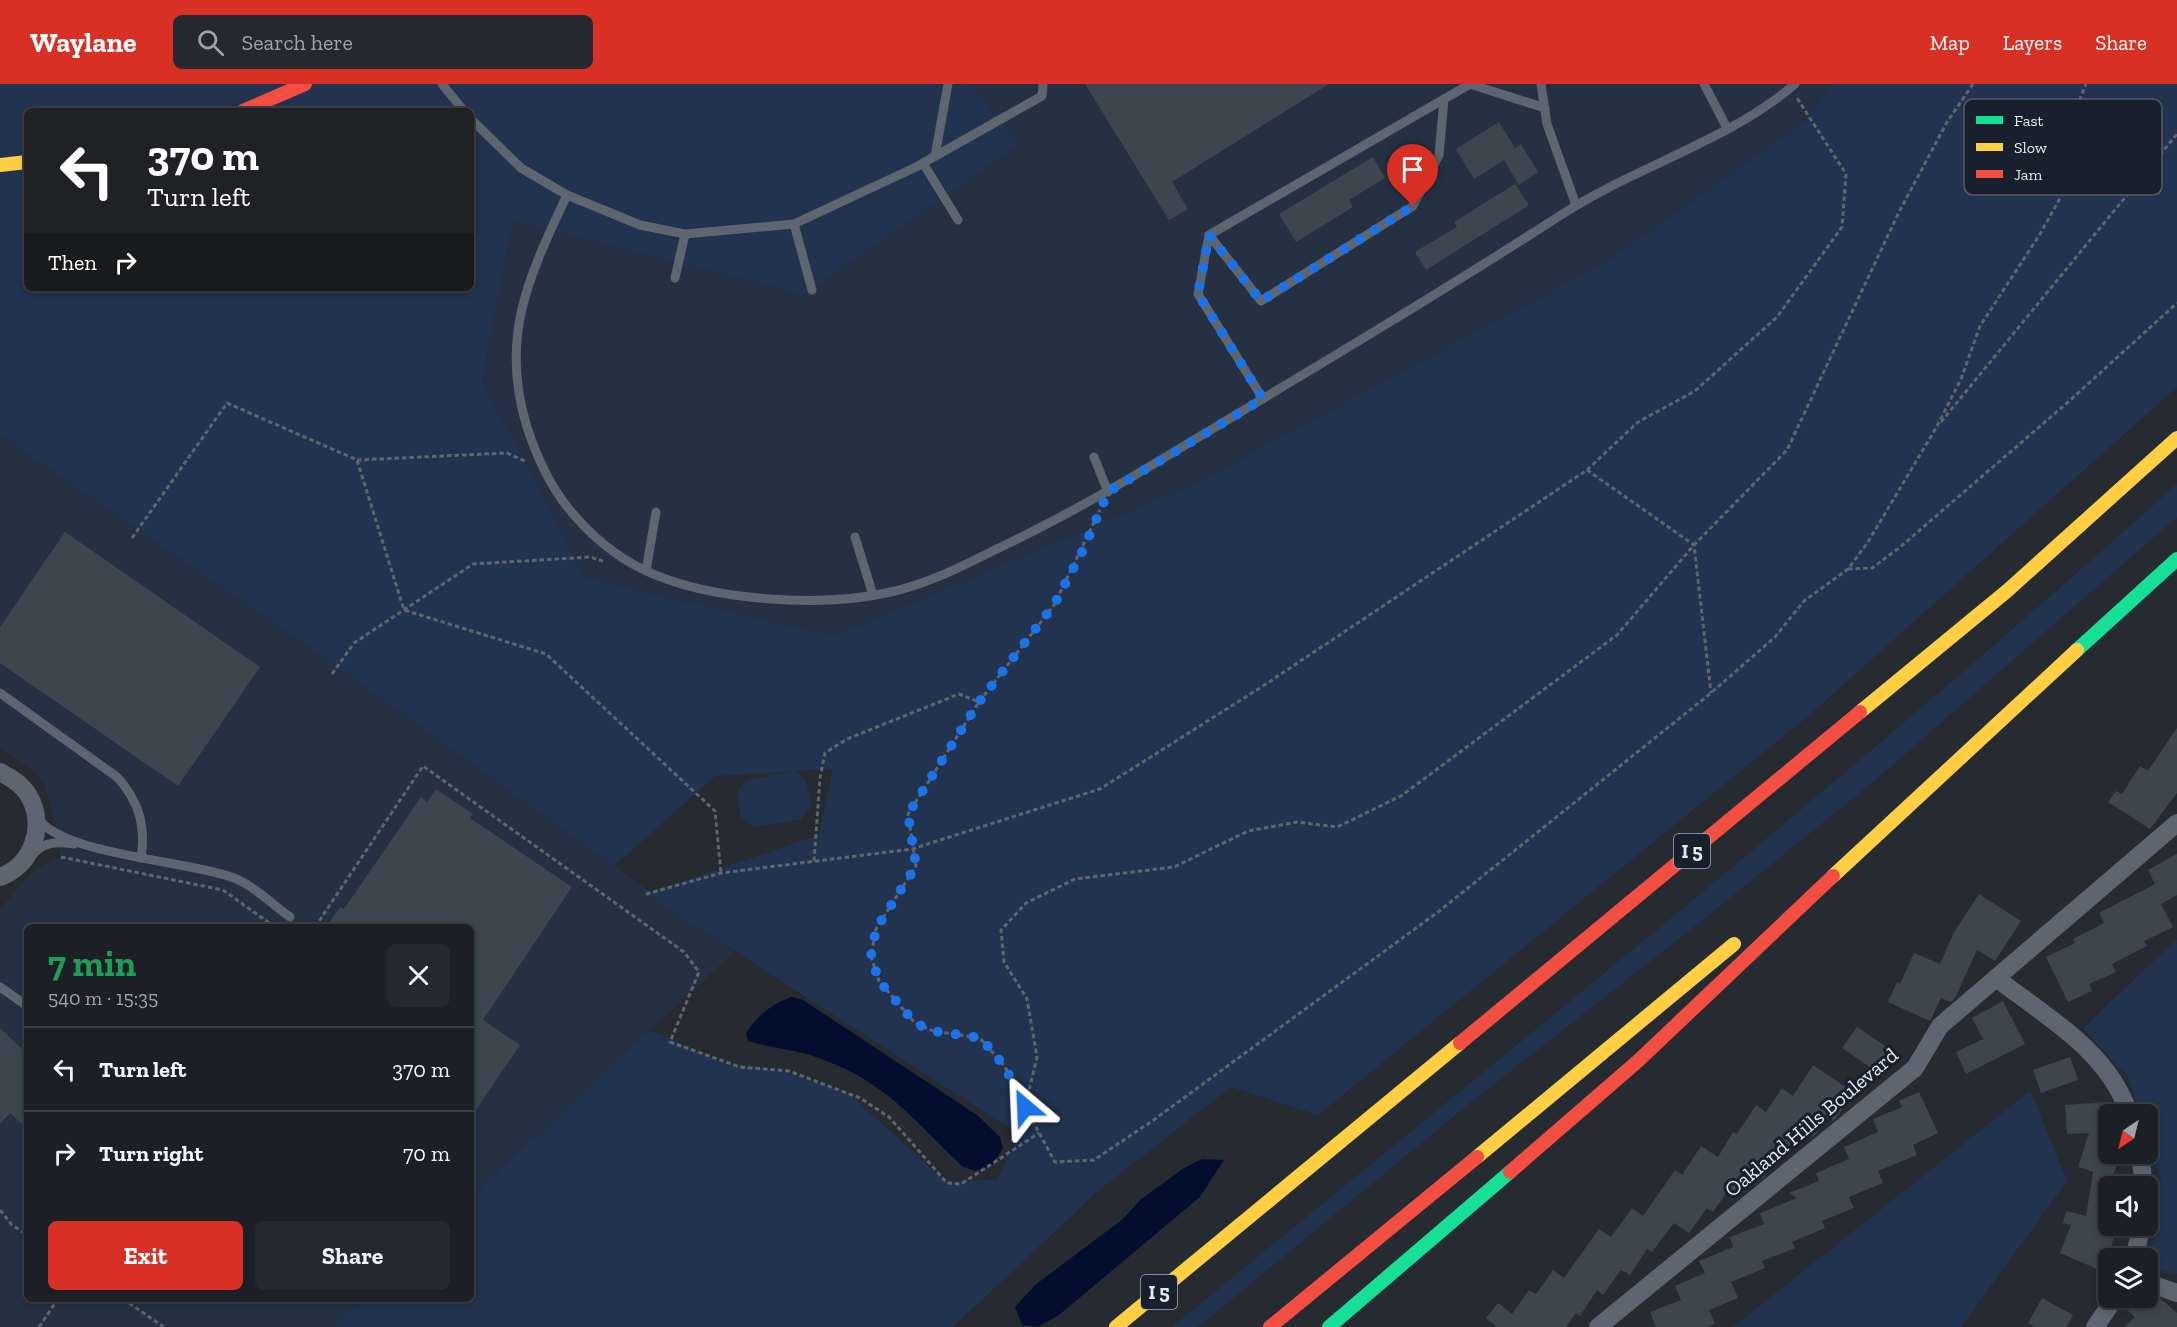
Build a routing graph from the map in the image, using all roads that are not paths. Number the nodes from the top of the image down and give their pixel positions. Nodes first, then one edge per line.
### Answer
1 (305, 84) edge
2 (442, 84) edge
3 (948, 84) edge
4 (1043, 84) edge
5 (1541, 84) edge
6 (1704, 84) edge
7 (1792, 87) edge
8 (1444, 99) junction
9 (250, 108) edge
10 (462, 108) edge
11 (1545, 108) junction
12 (474, 122) edge
13 (1727, 128) junction
14 (934, 156) junction
15 (24, 162) edge
16 (923, 163) junction
17 (0, 165) edge
18 (567, 195) junction
19 (1576, 205) junction
20 (958, 220) dead end
21 (794, 224) junction
22 (685, 234) junction
23 (1209, 235) junction
24 (675, 278) dead end
25 (812, 290) dead end
26 (1263, 399) junction
27 (2177, 438) edge
28 (1094, 457) dead end
29 (1108, 492) junction
30 (656, 512) dead end
31 (855, 537) dead end
32 (2177, 559) edge
33 (646, 571) junction
34 (873, 595) junction
35 (0, 693) edge
36 (1950, 765) junction
37 (0, 772) edge
38 (35, 811) junction
39 (2177, 823) edge
40 (91, 845) junction
41 (141, 858) junction
42 (22, 863) junction
43 (3, 877) edge
44 (1785, 902) dead end
45 (291, 922) road end
46 (1748, 932) dead end
47 (1996, 978) junction
48 (0, 987) edge
49 (24, 1003) edge
50 (2124, 1104) edge
51 (1201, 1256) junction
52 (2158, 1286) edge
53 (2177, 1293) edge
54 (2108, 1308) edge
55 (1099, 1327) edge
56 (1116, 1327) edge
57 (1270, 1327) edge
58 (1329, 1327) edge
59 (1598, 1327) edge
60 (2095, 1327) edge

1 - 9 main road
2 - 10 lane
3 - 14 lane
4 - 14 lane
5 - 11 lane
6 - 13 lane
7 - 13 lane
8 - 11 lane
8 - 23 lane
8 - 23 lane
11 - 19 lane
12 - 18 lane
13 - 19 lane
14 - 16 lane
15 - 17 main road
16 - 20 lane
16 - 21 lane
18 - 22 lane
18 - 33 lane
19 - 26 lane
21 - 22 lane
21 - 25 lane
22 - 24 lane
23 - 26 lane
26 - 29 lane
27 - 51 main road, I 5
28 - 29 lane
29 - 34 lane
30 - 33 lane
31 - 34 lane
32 - 36 main road
33 - 34 lane
35 - 41 lane
36 - 44 main road
36 - 58 main road
37 - 38 street
38 - 40 lane
38 - 42 street
39 - 47 street, Oakland Hills Boulevard
40 - 41 lane
40 - 42 lane
41 - 45 lane
42 - 43 street
46 - 57 main road
47 - 50 street
47 - 59 street, Oakland Hills Boulevard
48 - 49 lane
51 - 55 main road
51 - 56 main road, I 5
52 - 53 street
54 - 60 street

